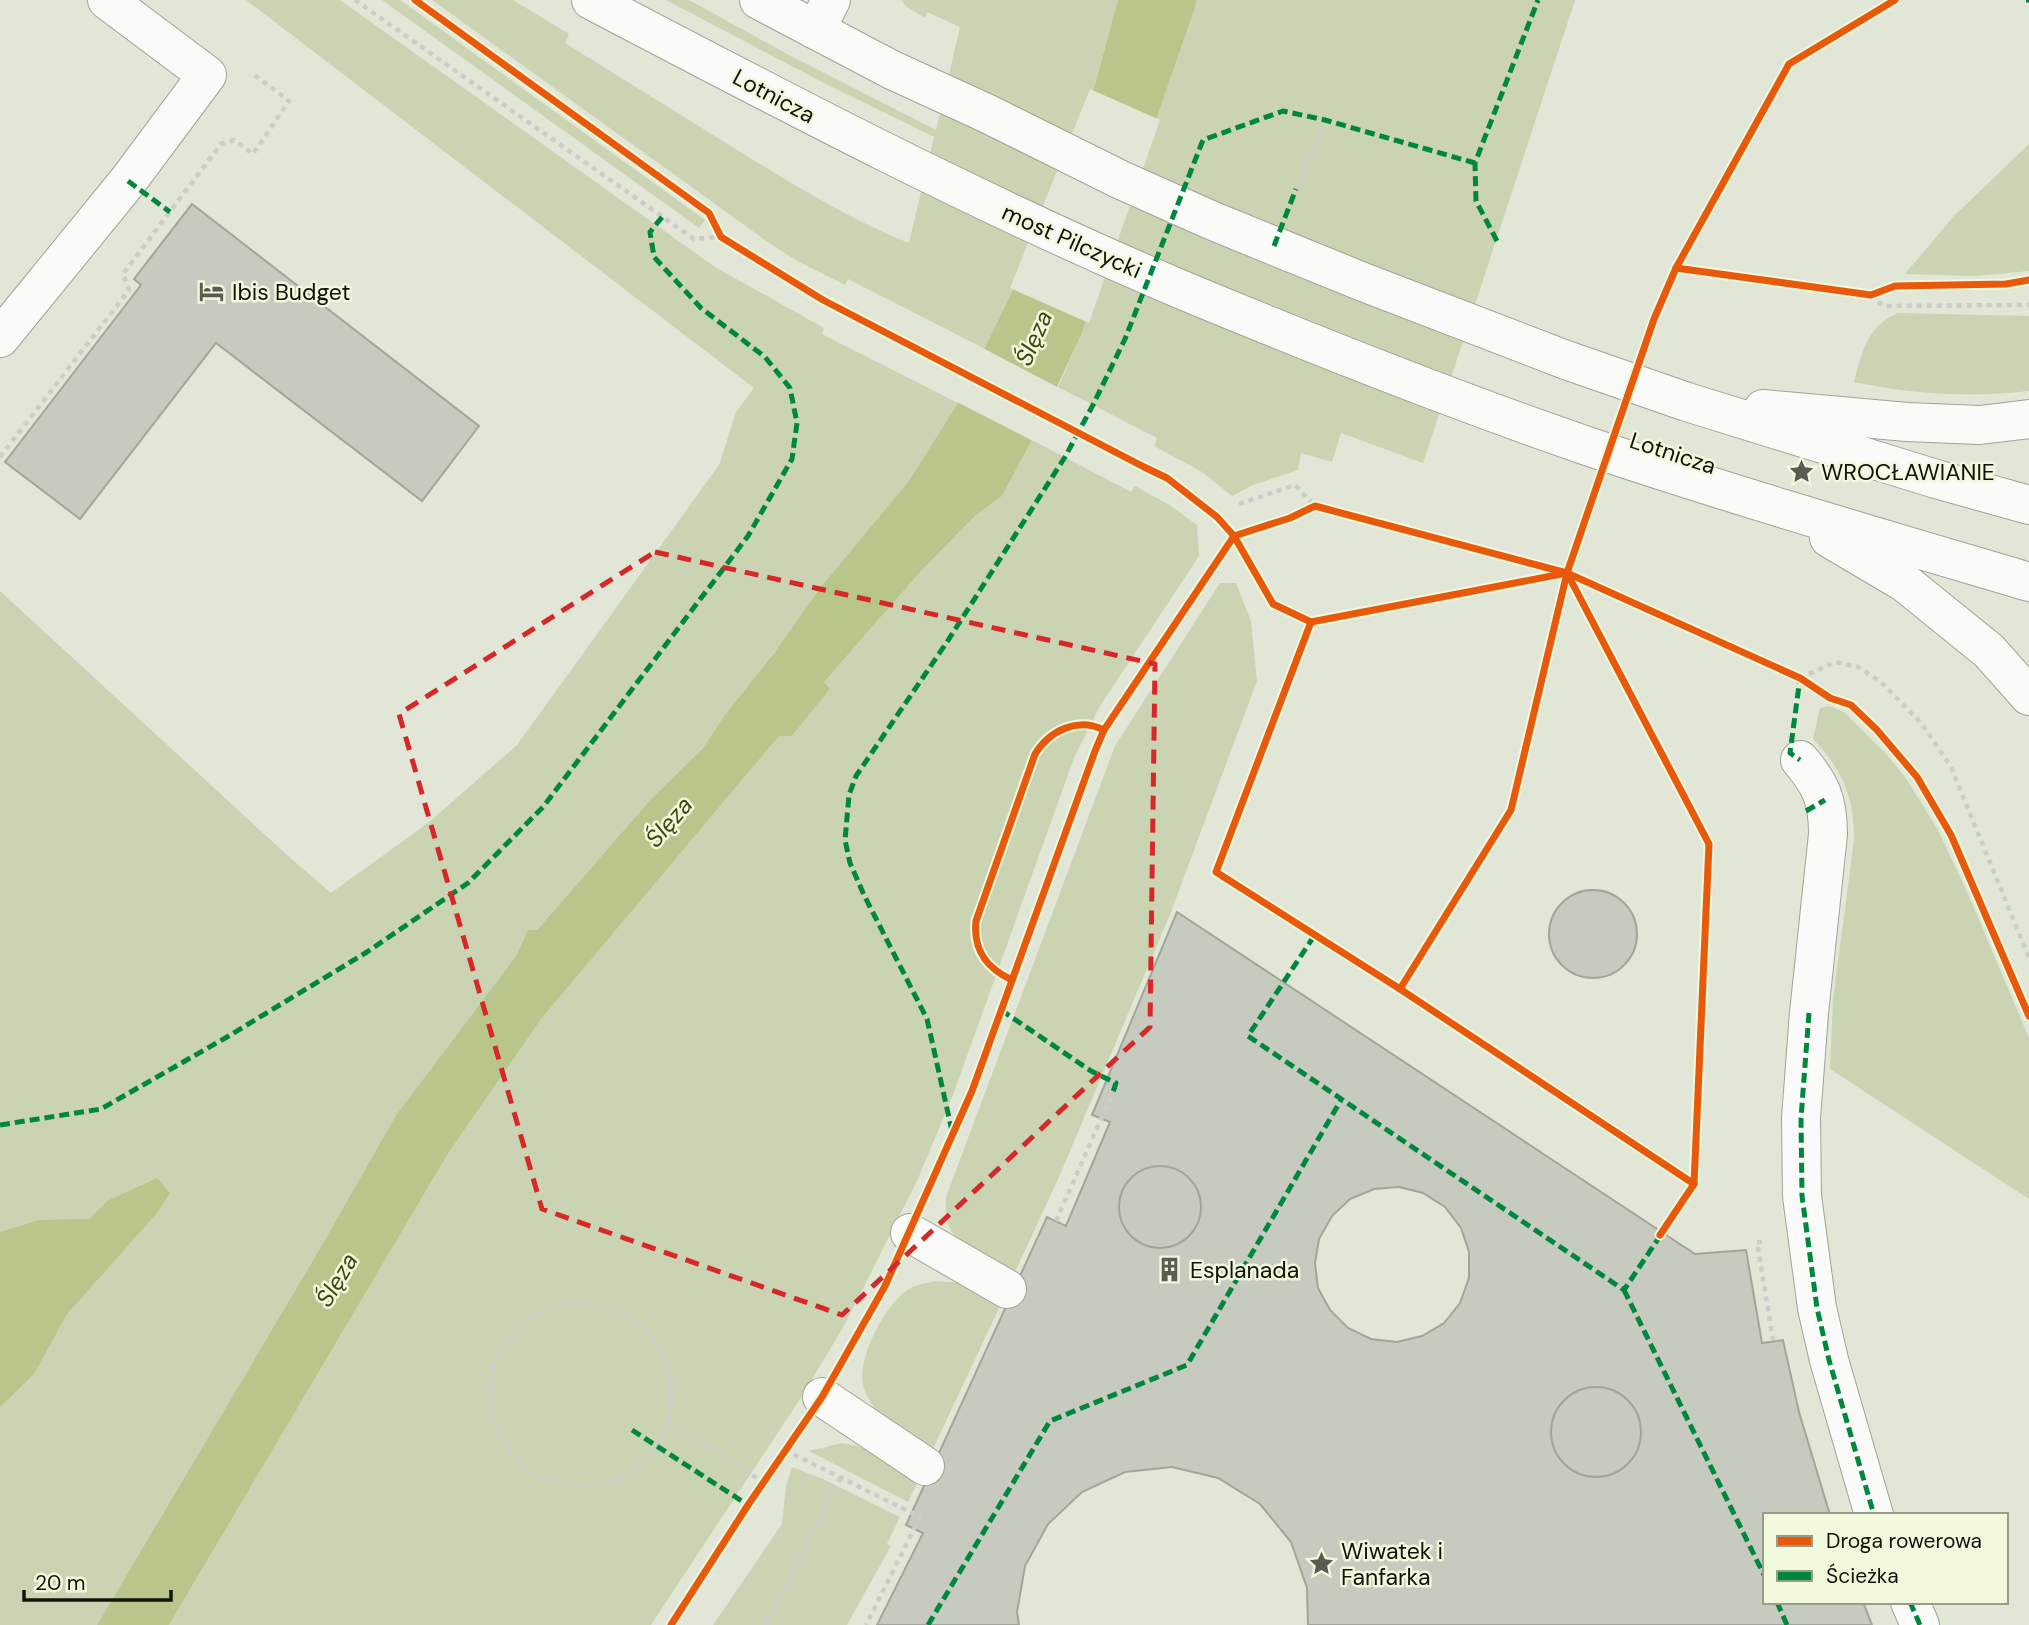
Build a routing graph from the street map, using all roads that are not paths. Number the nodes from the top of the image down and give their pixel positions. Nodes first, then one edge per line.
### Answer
1 (107, 0) edge
2 (591, 0) edge
3 (759, 0) edge
4 (823, 15) edge
5 (958, 189) joint
6 (1188, 292) joint
7 (0, 338) edge
8 (1687, 402) junction
9 (2029, 419) edge
10 (2029, 505) edge
11 (1801, 518) junction
12 (2029, 582) edge
13 (2029, 696) edge
14 (1800, 760) dead end
15 (910, 1233) dead end
16 (1007, 1289) dead end
17 (822, 1397) dead end
18 (925, 1466) dead end
19 (1873, 1513) edge
20 (1911, 1604) edge
21 (1920, 1625) edge

1 - 7 main road
2 - 5 main road, Lotnicza
3 - 4 main road
4 - 8 main road
5 - 6 main road, most Pilczycki
6 - 11 main road, Lotnicza
8 - 9 main road
8 - 10 main road
11 - 12 main road, Lotnicza
11 - 13 main road
14 - 19 main road
15 - 16 main road
17 - 18 main road
20 - 21 main road

